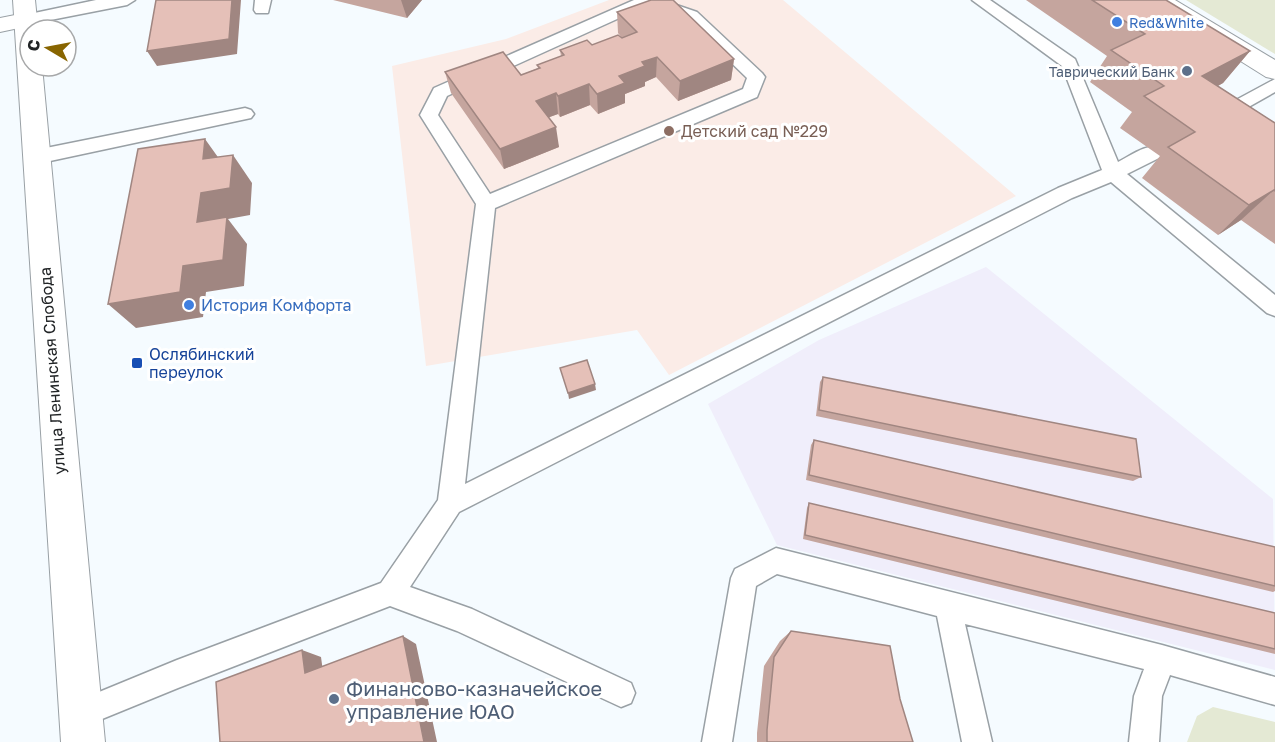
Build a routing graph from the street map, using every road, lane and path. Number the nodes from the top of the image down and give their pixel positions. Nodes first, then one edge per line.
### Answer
1 (128, 0) edge
2 (647, 0) edge
3 (980, 0) edge
4 (1159, 0) edge
5 (25, 10) edge
6 (0, 25) edge
7 (1275, 71) edge
8 (1275, 85) edge
9 (245, 114) dead end
10 (1203, 126) edge
11 (1154, 152) dead end
12 (36, 157) junction
13 (1113, 173) junction
14 (486, 204) junction
15 (1275, 307) edge
16 (450, 504) junction
17 (390, 593) junction
18 (948, 606) junction
19 (1162, 659) junction
20 (1275, 691) edge
21 (621, 693) dead end
22 (81, 728) edge
23 (717, 742) edge
24 (977, 742) edge
25 (1143, 742) edge

1 - 5 lane
2 - 14 lane
2 - 14 lane
3 - 13 lane
4 - 7 street
5 - 6 street
5 - 12 street, улица Ленинская Слобода
8 - 10 lane
9 - 12 lane
11 - 13 lane
12 - 22 street, улица Ленинская Слобода
13 - 15 lane
13 - 16 lane
14 - 16 lane
16 - 17 lane
17 - 21 lane
17 - 22 lane
18 - 19 lane
18 - 23 lane
18 - 24 lane
19 - 20 lane
19 - 25 lane

